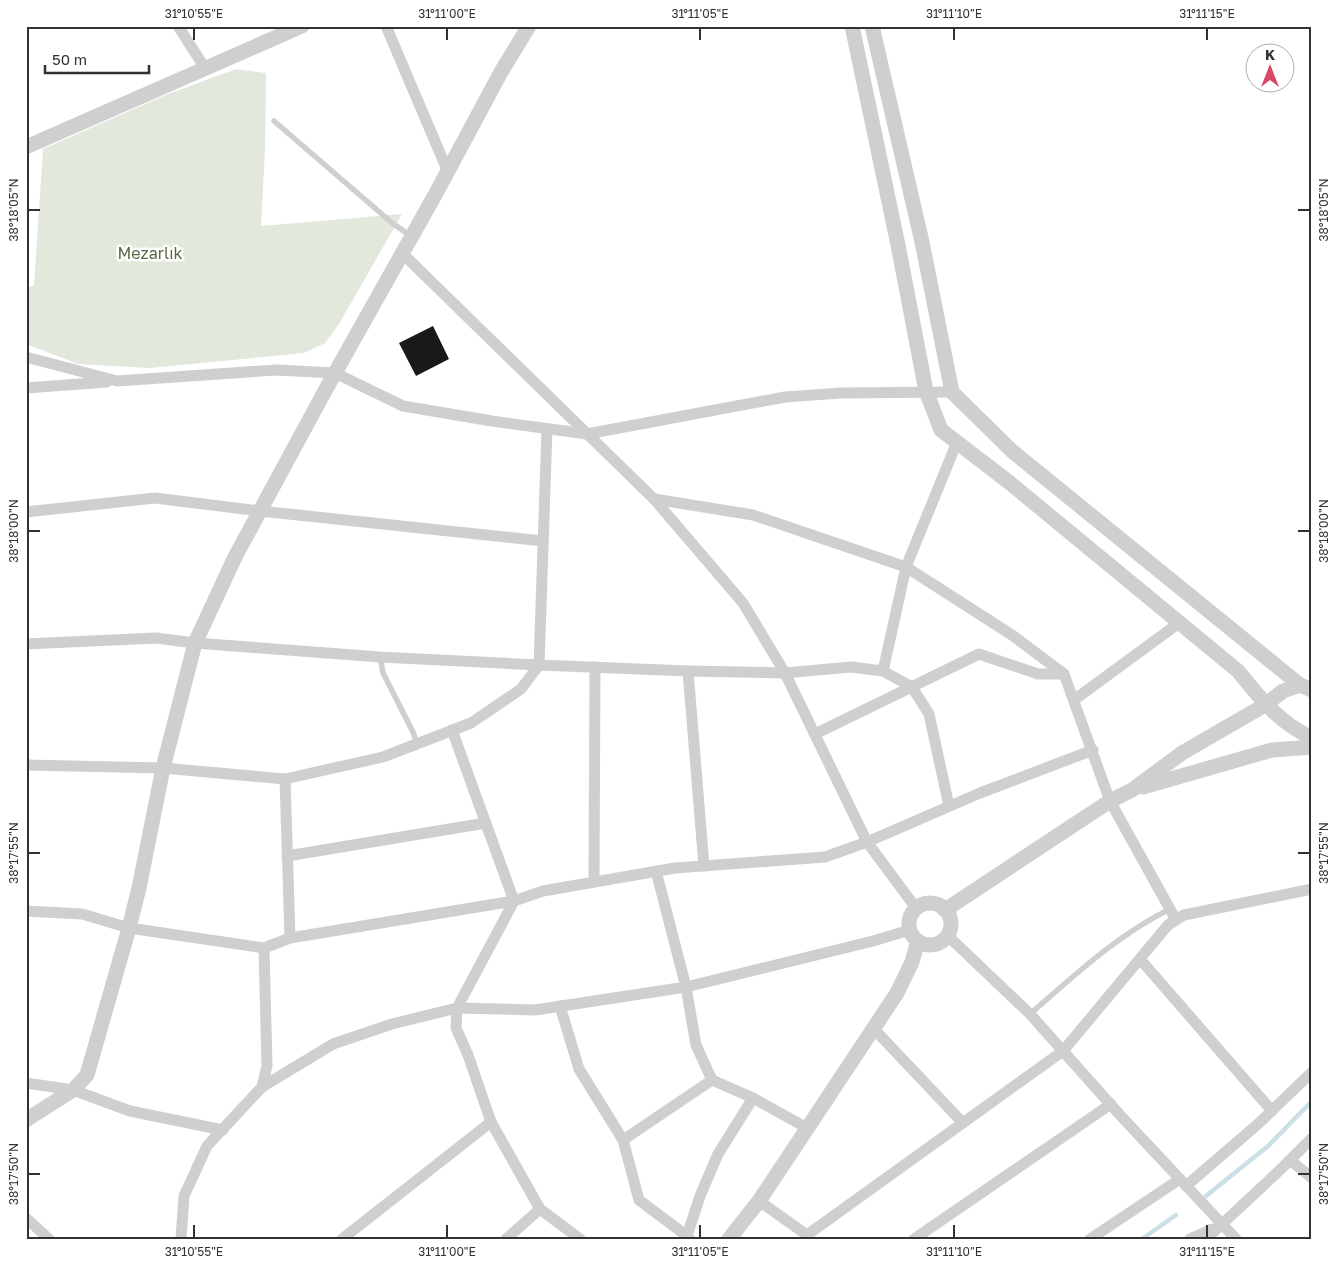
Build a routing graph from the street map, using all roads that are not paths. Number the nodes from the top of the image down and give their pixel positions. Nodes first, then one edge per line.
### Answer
1 (178, 26) edge
2 (302, 26) edge
3 (386, 26) edge
4 (529, 26) edge
5 (852, 26) edge
6 (872, 26) edge
7 (205, 68) junction
8 (274, 121) dead end
9 (26, 147) edge
10 (448, 172) junction
11 (412, 237) junction
12 (403, 254) junction
13 (26, 357) edge
14 (336, 373) junction
15 (118, 381) junction
16 (26, 388) edge
17 (926, 391) junction
18 (952, 392) junction
19 (547, 428) junction
20 (587, 434) junction
21 (957, 442) junction
22 (654, 499) junction
23 (260, 511) junction
24 (26, 512) edge
25 (543, 541) junction
26 (906, 567) junction
27 (1179, 623) junction
28 (195, 643) junction
29 (26, 644) edge
30 (380, 656) junction
31 (539, 665) junction
32 (595, 667) junction
33 (688, 671) junction
34 (883, 671) junction
35 (785, 673) junction
36 (1064, 674) junction
37 (912, 687) junction
38 (1306, 687) edge
39 (1074, 700) junction
40 (1265, 705) junction
41 (452, 730) junction
42 (815, 734) junction
43 (1312, 738) edge
44 (418, 744) junction
45 (1312, 747) edge
46 (1092, 750) junction
47 (26, 765) edge
48 (163, 768) junction
49 (285, 779) junction
50 (1132, 790) junction
51 (1110, 801) junction
52 (949, 806) junction
53 (486, 823) junction
54 (867, 842) junction
55 (287, 856) junction
56 (704, 866) junction
57 (656, 871) junction
58 (594, 882) junction
59 (1312, 889) edge
60 (514, 901) junction
61 (916, 908) junction
62 (1170, 909) junction
63 (945, 910) junction
64 (26, 911) edge
65 (1176, 920) junction
66 (129, 928) junction
67 (914, 935) junction
68 (947, 935) junction
69 (290, 938) junction
70 (264, 948) junction
71 (1140, 958) junction
72 (686, 988) junction
73 (560, 1006) junction
74 (458, 1008) junction
75 (1030, 1014) junction
76 (874, 1028) junction
77 (1063, 1051) junction
78 (1312, 1072) edge
79 (712, 1080) junction
80 (26, 1083) edge
81 (262, 1087) junction
82 (73, 1090) junction
83 (752, 1098) junction
84 (1111, 1104) junction
85 (1272, 1111) junction
86 (26, 1120) edge
87 (491, 1122) junction
88 (963, 1123) junction
89 (807, 1128) junction
90 (223, 1130) junction
91 (1312, 1138) edge
92 (623, 1140) junction
93 (1290, 1160) junction
94 (1312, 1178) edge
95 (1183, 1182) junction
96 (759, 1201) junction
97 (540, 1209) junction
98 (26, 1218) edge
99 (1222, 1224) junction
100 (808, 1237) edge
101 (688, 1238) edge
102 (49, 1239) edge
103 (181, 1239) edge
104 (342, 1239) edge
105 (506, 1239) edge
106 (580, 1239) edge
107 (729, 1239) edge
108 (914, 1239) edge
109 (1090, 1239) edge
110 (1190, 1239) edge
111 (1206, 1239) edge
112 (1236, 1239) edge

1 - 7 street
2 - 7 street
3 - 10 street
4 - 10 street
5 - 17 street
6 - 18 street
7 - 9 street
8 - 11 lane
10 - 11 street
11 - 12 street
12 - 14 street
12 - 20 street
13 - 15 street
14 - 15 street
14 - 19 street
14 - 23 street
15 - 16 street
17 - 18 street
17 - 20 street
17 - 21 street
18 - 38 street
19 - 20 street
19 - 25 street
20 - 22 street
21 - 26 street
21 - 27 street
22 - 26 street
22 - 35 street
23 - 24 street
23 - 25 street
23 - 28 street
25 - 31 street
26 - 34 street
26 - 36 street
27 - 39 street
27 - 40 street
28 - 29 street
28 - 30 street
28 - 48 street
30 - 31 street
30 - 44 lane
31 - 32 street
31 - 41 street
32 - 33 street
32 - 58 street
33 - 35 street
33 - 56 street
34 - 35 street
34 - 37 street
35 - 42 street
36 - 37 street
36 - 39 street
37 - 42 street
37 - 52 street
38 - 40 street
39 - 46 street
40 - 43 street
40 - 50 street
41 - 44 street
41 - 53 street
42 - 54 street
44 - 49 street
45 - 50 street
46 - 51 street
46 - 52 street
47 - 48 street
48 - 49 street
48 - 66 street
49 - 55 street
50 - 51 street
51 - 62 street
51 - 63 street
52 - 54 street
53 - 55 street
53 - 60 street
54 - 56 street
54 - 61 street
55 - 69 street
56 - 57 street
57 - 58 street
57 - 72 street
58 - 60 street
59 - 65 street
60 - 69 street
60 - 74 street
61 - 63 street
61 - 67 street
62 - 65 street
62 - 75 lane
63 - 68 street
64 - 66 street
65 - 71 street
66 - 70 street
66 - 82 street
67 - 68 street
67 - 72 street
67 - 76 street
68 - 75 street
69 - 70 street
70 - 81 street
71 - 77 street
71 - 85 street
72 - 73 street
72 - 79 street
73 - 74 street
73 - 92 street
74 - 81 street
74 - 87 street
75 - 77 street
76 - 88 street
76 - 89 street
77 - 84 street
77 - 88 street
78 - 85 street
79 - 83 street
79 - 92 street
80 - 82 street
81 - 90 street
82 - 86 street
82 - 90 street
83 - 89 street
83 - 101 street
84 - 95 street
84 - 108 street
85 - 95 street
87 - 97 street
87 - 104 street
88 - 100 street
89 - 96 street
90 - 103 street
91 - 93 street
92 - 101 street
93 - 94 street
93 - 99 street
95 - 99 street
95 - 109 street
96 - 100 street
96 - 107 street
97 - 105 street
97 - 106 street
98 - 102 street
99 - 110 street
99 - 111 street
99 - 112 street

